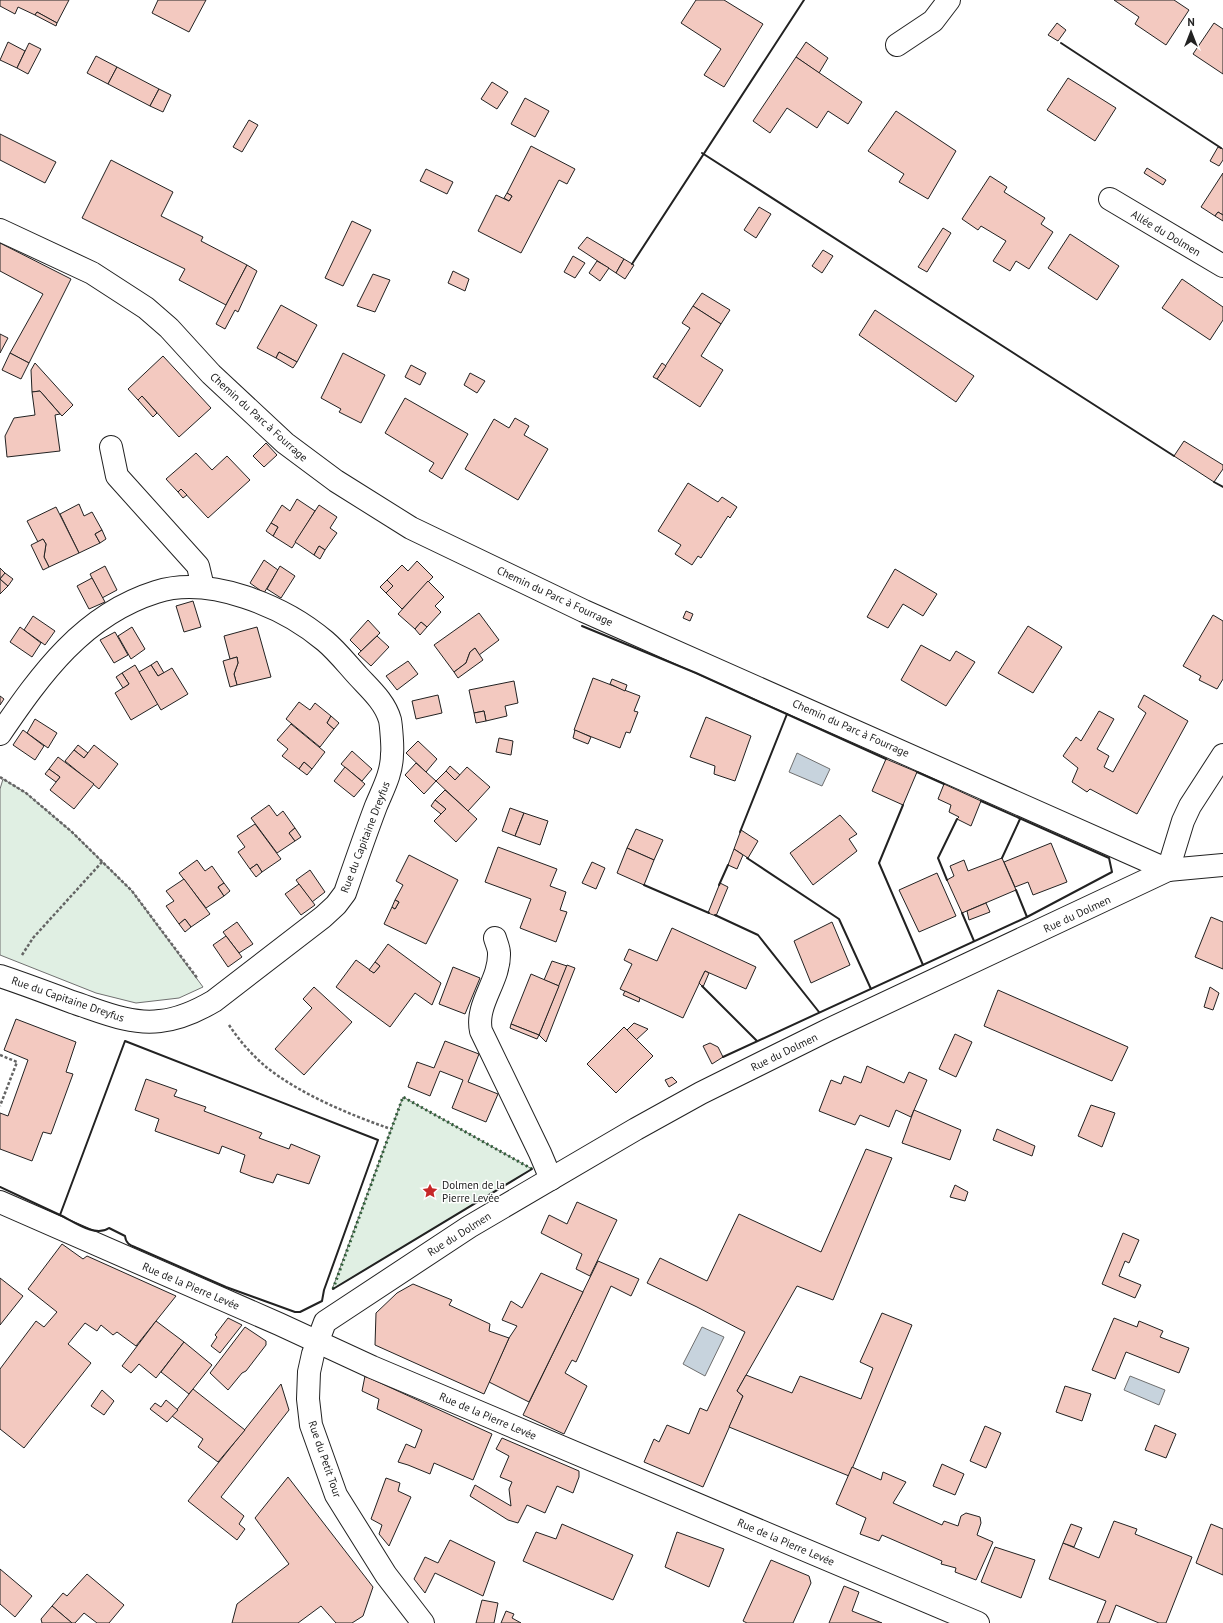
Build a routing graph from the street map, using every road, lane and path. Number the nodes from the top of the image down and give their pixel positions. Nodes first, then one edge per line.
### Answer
1 (949, 0) edge
2 (897, 45) dead end
3 (1110, 199) dead end
4 (0, 230) edge
5 (1223, 266) edge
6 (112, 447) dead end
7 (203, 587) junction
8 (0, 734) edge
9 (1223, 755) edge
10 (0, 777) edge
11 (102, 862) junction
12 (1223, 865) edge
13 (1168, 870) junction
14 (495, 938) dead end
15 (4, 977) edge
16 (214, 1002) junction
17 (0, 1055) edge
18 (0, 1106) edge
19 (388, 1128) dead end
20 (551, 1179) junction
21 (0, 1202) edge
22 (318, 1342) junction
23 (423, 1623) edge
24 (978, 1623) edge

1 - 2 street
3 - 5 street, Allée du Dolmen
4 - 13 street, Chemin du Parc à Fourrage
6 - 7 street
7 - 8 street, Rue du Capitaine Dreyfus
7 - 16 street, Rue du Capitaine Dreyfus
9 - 13 street
10 - 11 path
11 - 15 path
11 - 16 path
12 - 13 street
13 - 20 street, Rue du Dolmen
14 - 20 street
15 - 16 street, Rue du Capitaine Dreyfus
16 - 19 path
17 - 18 path
20 - 22 street, Rue du Dolmen
21 - 22 street, Rue de la Pierre Levée
22 - 23 street, Rue du Petit Tour
22 - 24 street, Rue de la Pierre Levée

